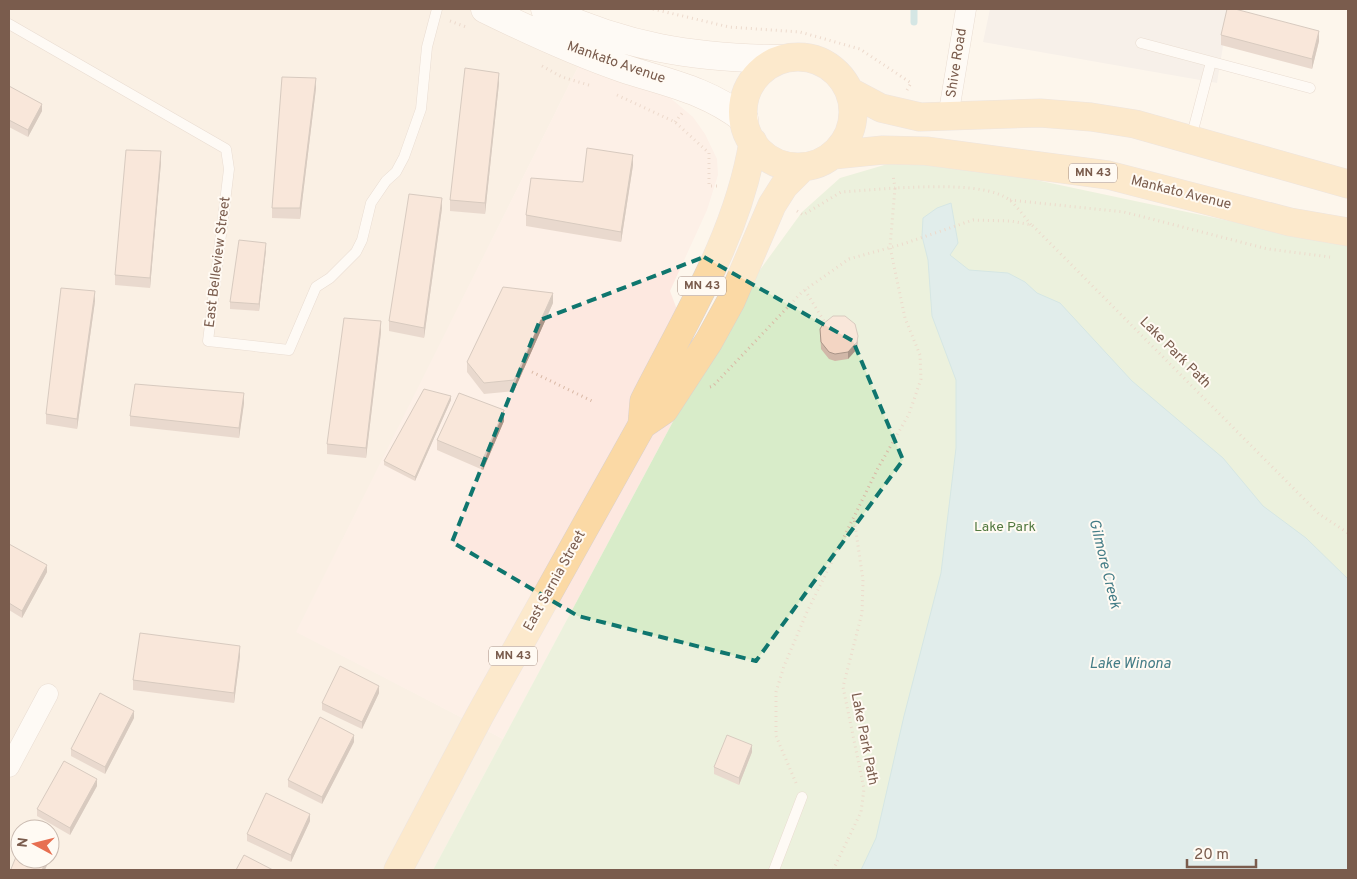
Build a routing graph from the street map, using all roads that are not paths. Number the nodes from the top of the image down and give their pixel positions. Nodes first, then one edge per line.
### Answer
1 (545, 9) edge
2 (966, 9) edge
3 (437, 12) edge
4 (478, 19) edge
5 (9, 24) edge
6 (1141, 43) dead end
7 (780, 59) junction
8 (1211, 62) junction
9 (1310, 88) dead end
10 (849, 91) junction
11 (948, 117) junction
12 (748, 131) junction
13 (1191, 139) junction
14 (833, 155) junction
15 (803, 167) junction
16 (1348, 184) edge
17 (1348, 232) edge
18 (642, 425) junction
19 (48, 694) dead end
20 (9, 767) edge
21 (802, 797) road end
22 (398, 870) edge
23 (774, 870) edge

1 - 7 main road, Mankato Avenue
2 - 11 street, Shive Road
3 - 5 lane, East Belleview Street
4 - 12 main road, Mankato Avenue
6 - 8 lane
7 - 10 main road, Mankato Avenue / MN 43
7 - 12 main road, Mankato Avenue / MN 43
8 - 9 lane
8 - 13 lane
10 - 11 main road, Mankato Avenue / MN 43
10 - 14 main road
11 - 13 main road, Mankato Avenue / MN 43
12 - 15 main road, Mankato Avenue / MN 43
12 - 18 main road, East Sarnia Street / MN 43
13 - 16 main road, Mankato Avenue / MN 43
14 - 15 main road, Mankato Avenue / MN 43
14 - 17 main road, Mankato Avenue / MN 43
15 - 18 main road, East Sarnia Street / MN 43
18 - 22 main road, East Sarnia Street / MN 43
19 - 20 street
21 - 23 lane

